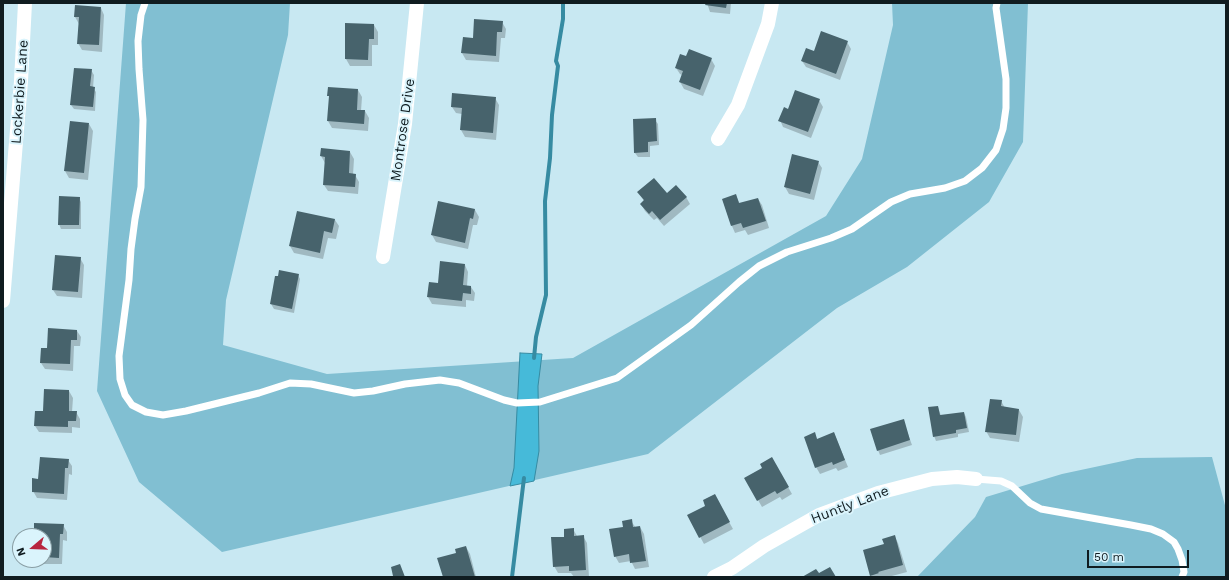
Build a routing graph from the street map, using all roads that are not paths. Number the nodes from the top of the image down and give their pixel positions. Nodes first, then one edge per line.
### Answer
1 (25, 3) edge
2 (145, 3) edge
3 (417, 3) edge
4 (772, 3) edge
5 (996, 3) edge
6 (718, 139) dead end
7 (383, 257) dead end
8 (3, 301) edge
9 (976, 479) joint
10 (714, 577) edge
11 (1182, 577) edge

1 - 8 street, Lockerbie Lane
2 - 5 lane
3 - 7 street, Montrose Drive
4 - 6 street
9 - 10 street, Huntly Lane
9 - 11 lane

